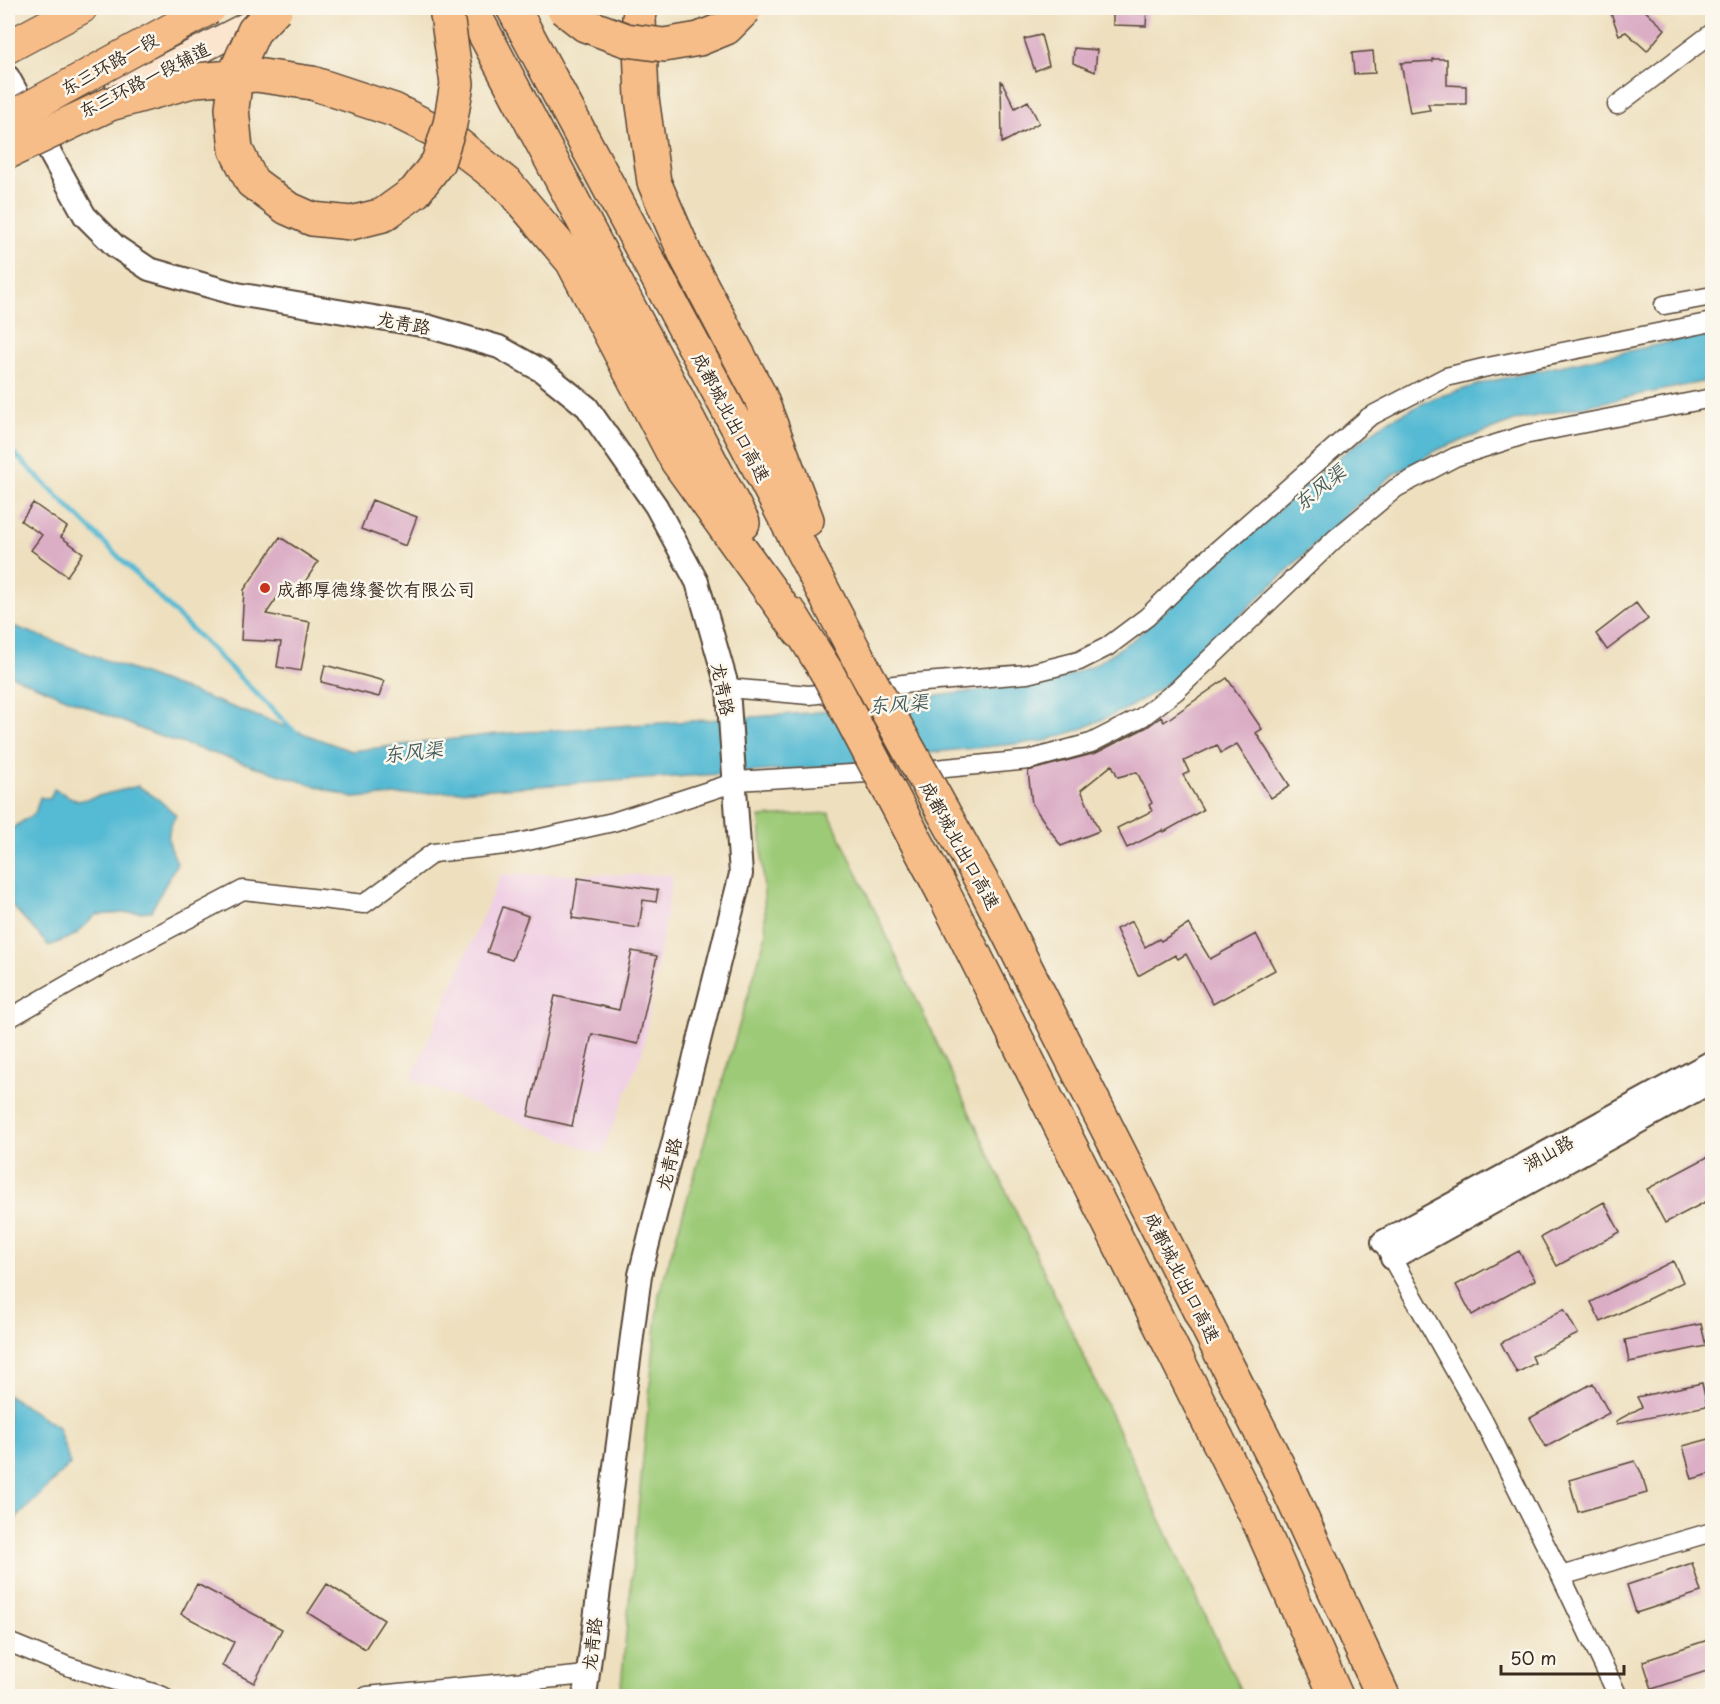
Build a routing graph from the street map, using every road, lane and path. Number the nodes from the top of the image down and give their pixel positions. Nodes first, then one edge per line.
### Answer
1 (81, 8) edge
2 (210, 8) edge
3 (276, 8) edge
4 (283, 8) edge
5 (446, 8) edge
6 (471, 8) edge
7 (513, 8) edge
8 (563, 8) edge
9 (641, 8) edge
10 (746, 8) edge
11 (1713, 33) edge
12 (8, 46) edge
13 (8, 77) edge
14 (1617, 105) dead end
15 (8, 119) edge
16 (38, 133) junction
17 (8, 153) edge
18 (1713, 296) edge
19 (1664, 305) dead end
20 (1712, 323) edge
21 (1713, 398) edge
22 (800, 632) junction
23 (860, 658) junction
24 (728, 689) junction
25 (736, 781) junction
26 (8, 1019) edge
27 (1713, 1062) edge
28 (1713, 1081) edge
29 (1388, 1250) junction
30 (1713, 1532) edge
31 (1561, 1576) junction
32 (8, 1642) edge
33 (586, 1686) edge
34 (163, 1696) edge
35 (367, 1696) edge
36 (1336, 1696) edge
37 (1383, 1696) edge
38 (1618, 1696) edge

1 - 12 highway
2 - 15 highway, 东三环路一段, bridge
3 - 5 highway, bridge
4 - 16 main road, 东三环路一段辅道
6 - 22 highway, 成都城北出口高速
7 - 23 highway, 成都城北出口高速
8 - 10 highway, bridge
9 - 23 highway
11 - 14 street
13 - 16 street, 龙青路
16 - 17 main road, 东三环路一段辅道
16 - 24 street, 龙青路
17 - 22 highway, bridge
18 - 19 street
20 - 24 street
21 - 25 street
22 - 36 highway, 成都城北出口高速, bridge
23 - 37 highway, 成都城北出口高速, bridge
24 - 25 street, 龙青路
25 - 26 street
25 - 33 street, 龙青路
27 - 29 street, 湖山路
28 - 29 street, 湖山路
29 - 31 street
30 - 31 street
31 - 38 street
32 - 34 street
33 - 35 street

